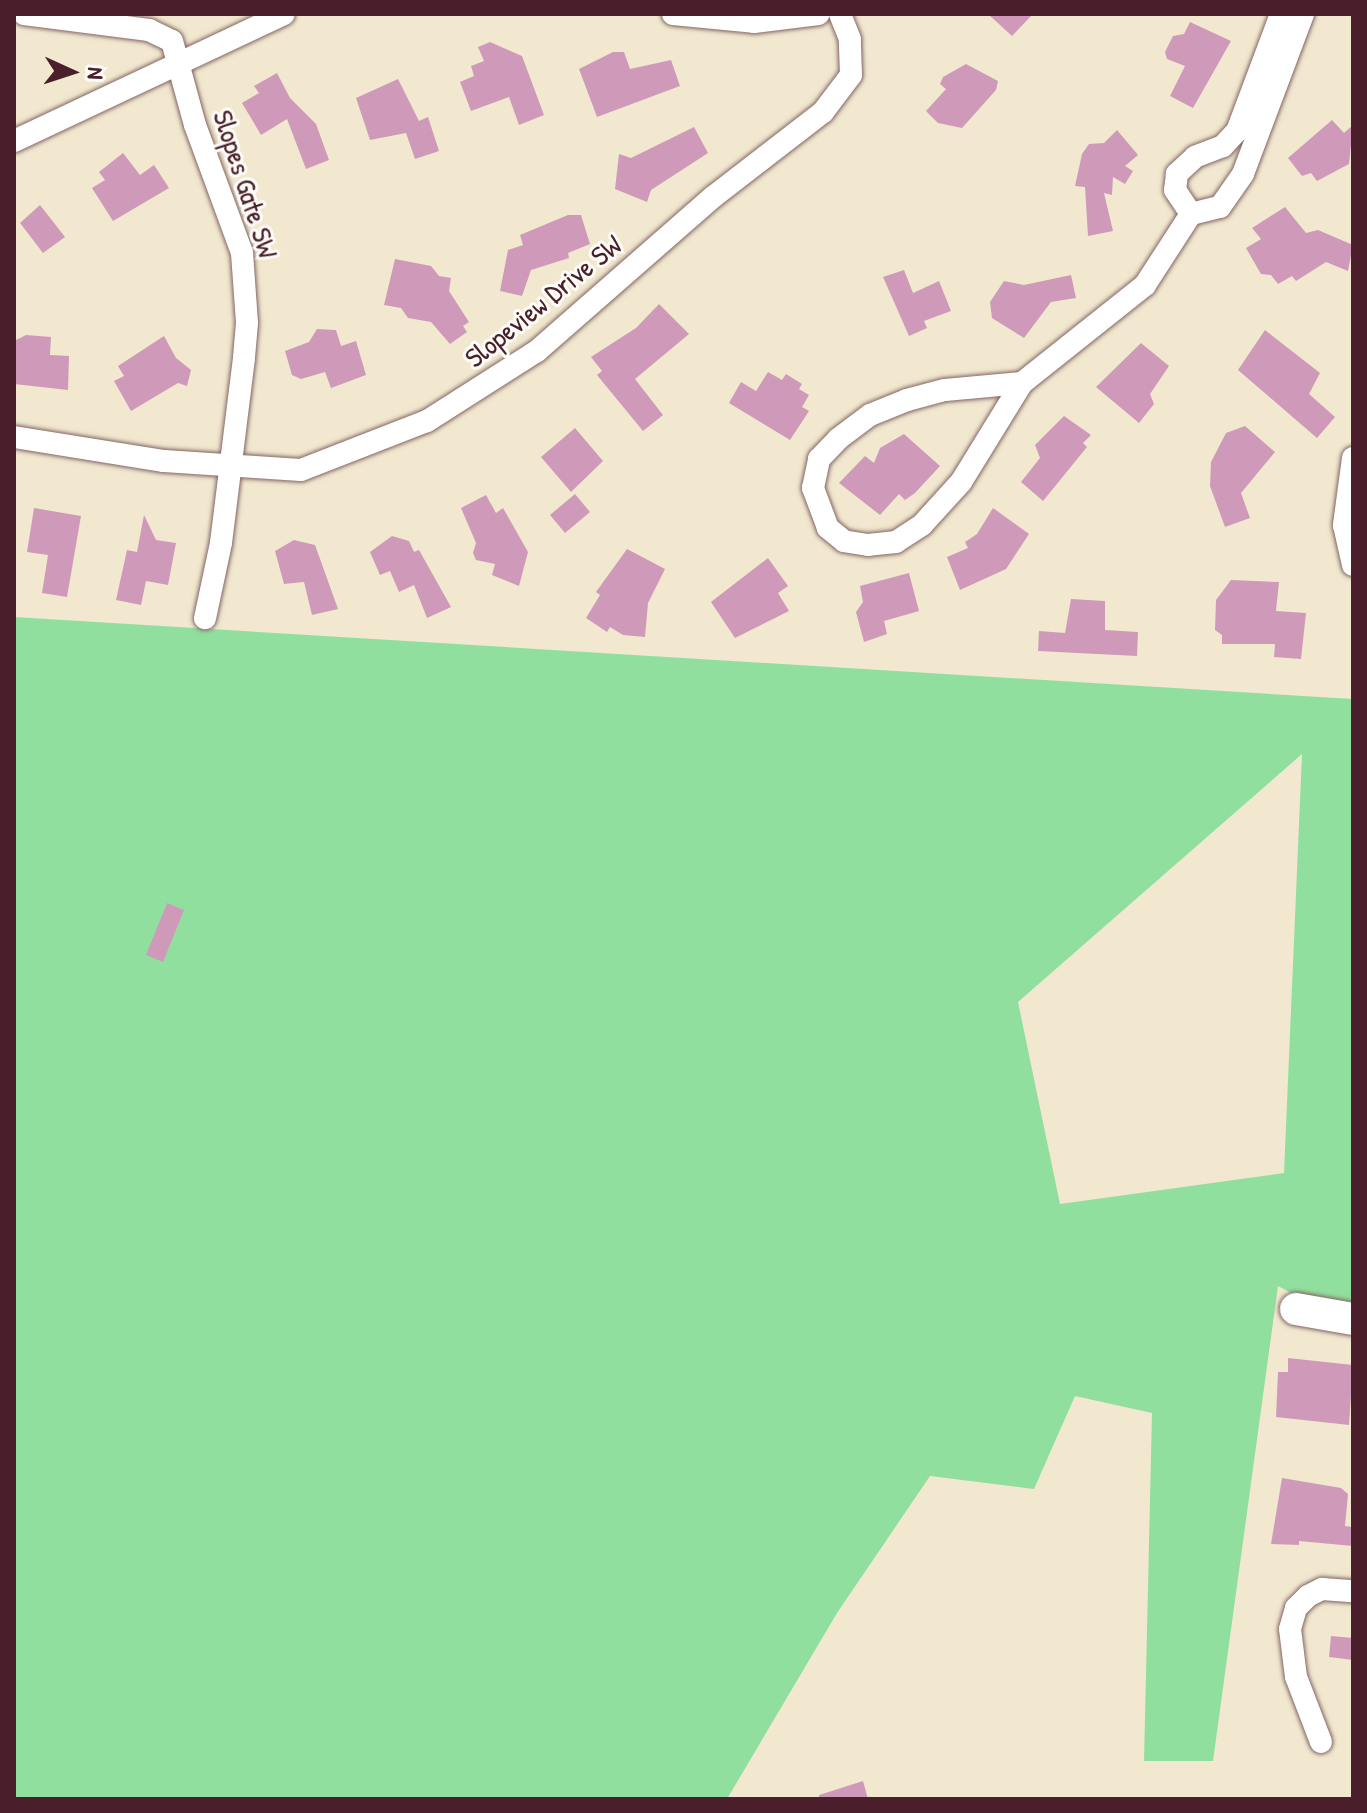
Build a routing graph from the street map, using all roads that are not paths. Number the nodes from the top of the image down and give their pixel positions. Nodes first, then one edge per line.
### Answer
1 (24, 14) edge
2 (284, 14) edge
3 (673, 14) edge
4 (819, 14) edge
5 (840, 14) edge
6 (1281, 14) edge
7 (1303, 14) edge
8 (179, 64) junction
9 (14, 141) edge
10 (1191, 214) junction
11 (1022, 383) junction
12 (14, 437) edge
13 (1353, 458) edge
14 (231, 467) junction
15 (1353, 565) edge
16 (205, 618) dead end
17 (1296, 1309) dead end
18 (1353, 1319) edge
19 (1353, 1591) edge
20 (1321, 1742) dead end

1 - 8 street, Slopes Gate SW
2 - 8 street
3 - 4 street
5 - 14 street, Slopeview Drive SW
6 - 10 street
7 - 10 street
8 - 9 street
8 - 14 street, Slopes Gate SW
10 - 11 street
11 - 11 street
12 - 14 street, Slopeview Drive SW
13 - 15 street
14 - 16 street, Slopes Gate SW
17 - 18 street
19 - 20 street

